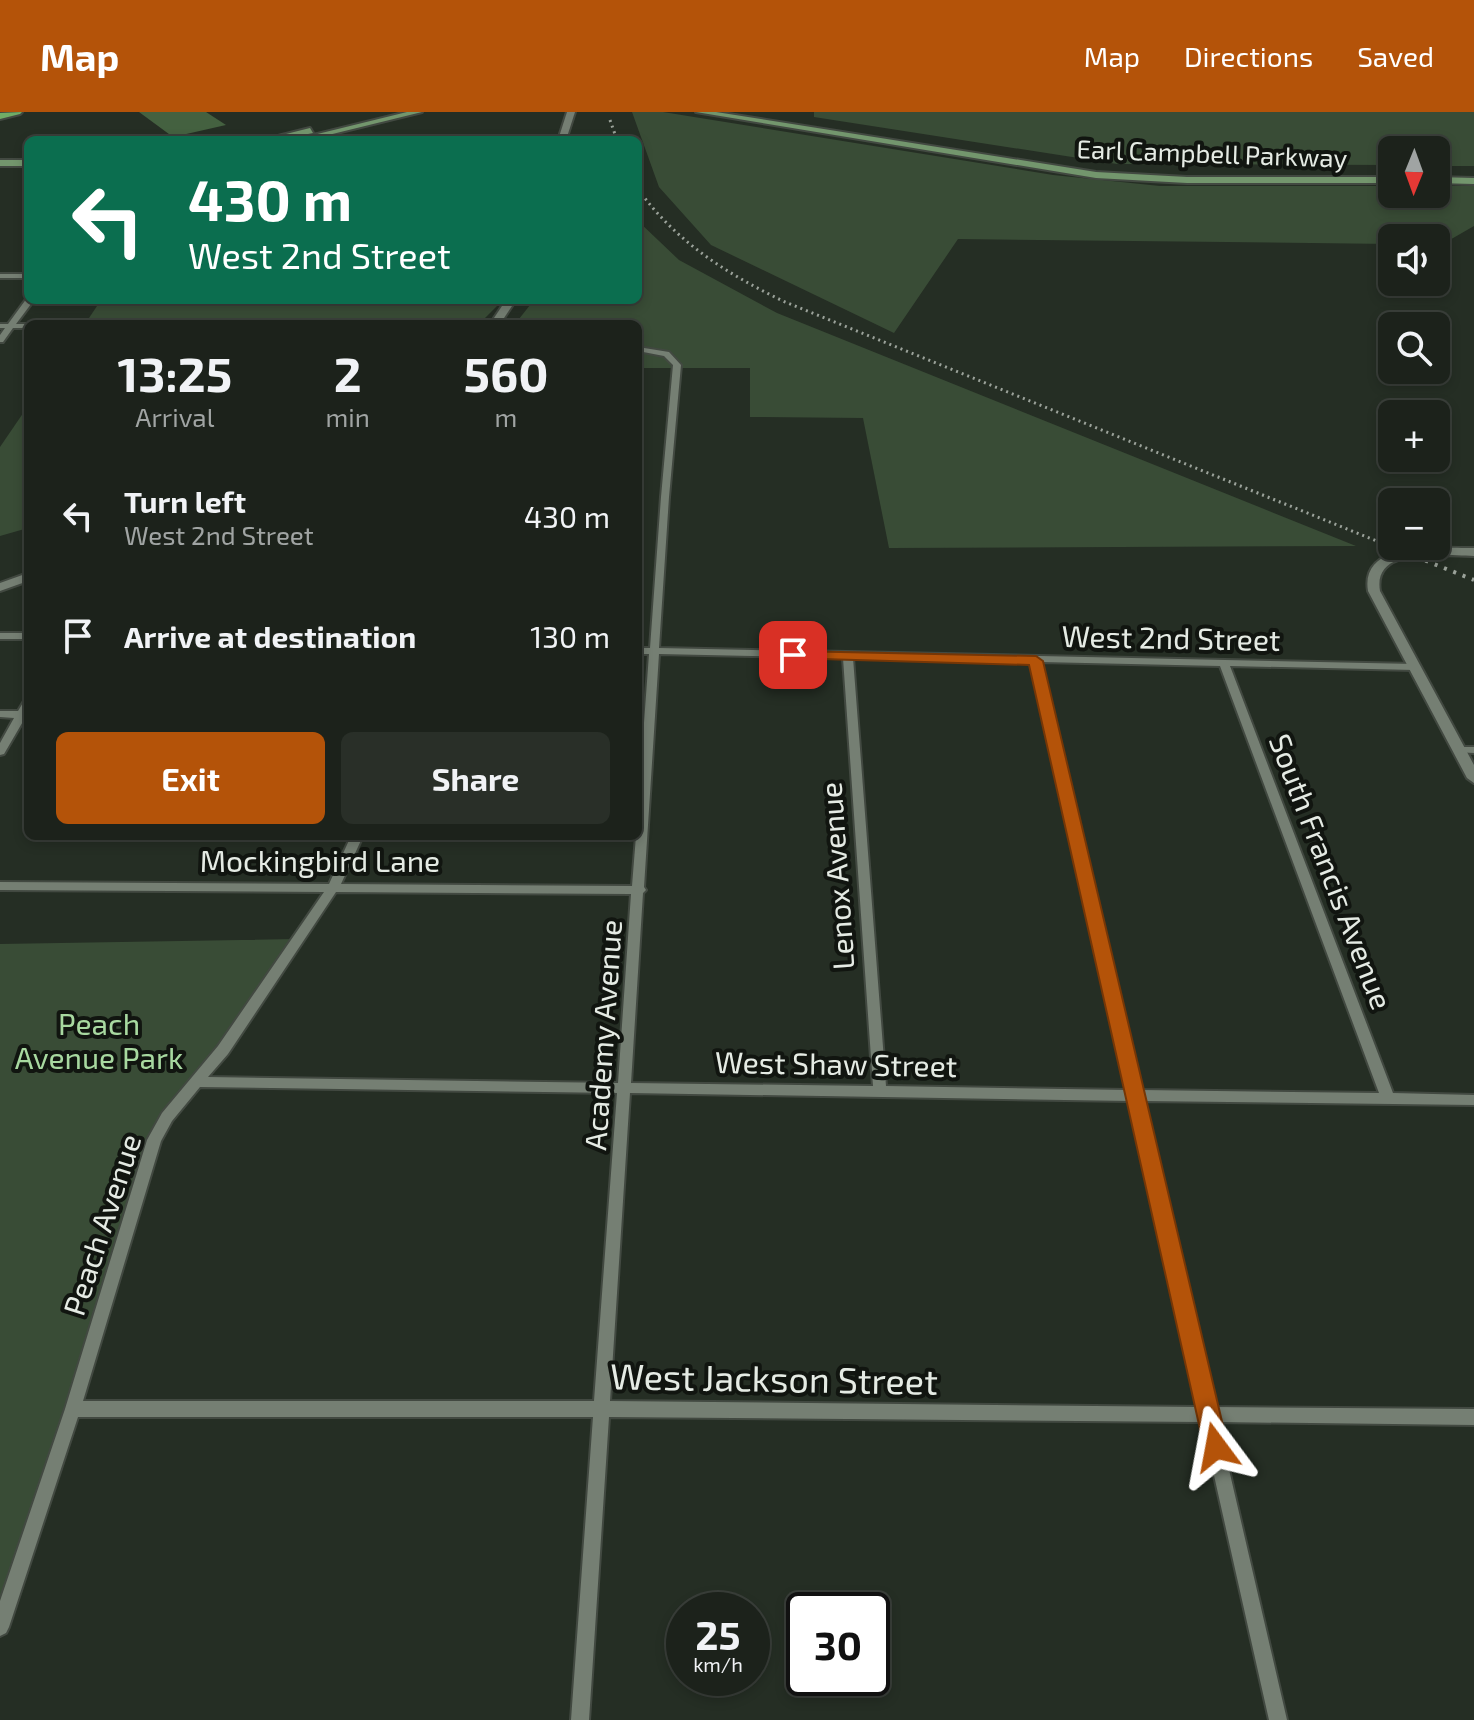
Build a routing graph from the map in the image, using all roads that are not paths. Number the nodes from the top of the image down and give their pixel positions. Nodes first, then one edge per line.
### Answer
1 (17, 112) edge
2 (386, 112) edge
3 (418, 112) edge
4 (571, 112) edge
5 (700, 112) edge
6 (739, 112) edge
7 (0, 116) edge
8 (366, 120) junction
9 (286, 136) edge
10 (311, 136) edge
11 (563, 136) edge
12 (4, 160) edge
13 (24, 161) edge
14 (1378, 174) edge
15 (1450, 174) edge
16 (1474, 174) edge
17 (1173, 177) junction
18 (1378, 180) edge
19 (1450, 180) edge
20 (1474, 181) edge
21 (0, 276) edge
22 (24, 276) edge
23 (27, 304) edge
24 (0, 326) edge
25 (11, 326) junction
26 (24, 326) edge
27 (0, 340) edge
28 (642, 350) edge
29 (1474, 552) edge
30 (24, 578) edge
31 (0, 587) edge
32 (0, 636) edge
33 (24, 636) edge
34 (642, 651) edge
35 (655, 652) junction
36 (848, 657) junction
37 (1036, 661) junction
38 (1224, 663) junction
39 (1415, 667) junction
40 (0, 714) edge
41 (24, 715) edge
42 (1467, 750) edge
43 (0, 752) edge
44 (1474, 778) edge
45 (355, 840) edge
46 (0, 886) edge
47 (333, 888) junction
48 (640, 890) junction
49 (197, 1082) junction
50 (626, 1089) junction
51 (880, 1091) junction
52 (1136, 1095) junction
53 (1388, 1099) junction
54 (1474, 1100) edge
55 (73, 1409) junction
56 (603, 1409) junction
57 (1209, 1417) junction
58 (1474, 1417) edge
59 (0, 1627) edge
60 (580, 1720) edge
61 (1278, 1720) edge

1 - 7 main road
2 - 8 main road
3 - 8 main road
4 - 11 street
5 - 17 main road, Earl Campbell Parkway
6 - 17 main road, Earl Campbell Parkway
8 - 9 main road
8 - 10 main road
12 - 13 main road
14 - 17 main road, Earl Campbell Parkway
15 - 16 main road
17 - 18 main road, Earl Campbell Parkway
19 - 20 main road
21 - 22 street
23 - 25 street
24 - 25 street
25 - 26 street
25 - 27 street
28 - 35 street, Academy Avenue
29 - 39 street
30 - 31 street
32 - 33 street
34 - 35 street, West 2nd Street
35 - 36 street, West 2nd Street
35 - 48 street, Academy Avenue
36 - 37 street, West 2nd Street
36 - 51 street, Lenox Avenue
37 - 38 street, West 2nd Street
37 - 52 street
38 - 39 street, West 2nd Street
38 - 53 street, South Francis Avenue
39 - 42 street
40 - 41 street
41 - 43 street
42 - 44 street
45 - 47 street, Peach Avenue
46 - 47 street, Mockingbird Lane
47 - 48 street, Mockingbird Lane
47 - 49 street, Peach Avenue
48 - 50 street, Academy Avenue
49 - 50 street, West Shaw Street
49 - 55 street, Peach Avenue
50 - 51 street, West Shaw Street
50 - 56 street, Academy Avenue
51 - 52 street, West Shaw Street
52 - 53 street, West Shaw Street
52 - 57 street
53 - 54 street, West Shaw Street
55 - 56 street, West Jackson Street
55 - 59 street, Peach Avenue
56 - 57 street, West Jackson Street
56 - 60 street, Academy Avenue
57 - 58 street, West Jackson Street
57 - 61 street

